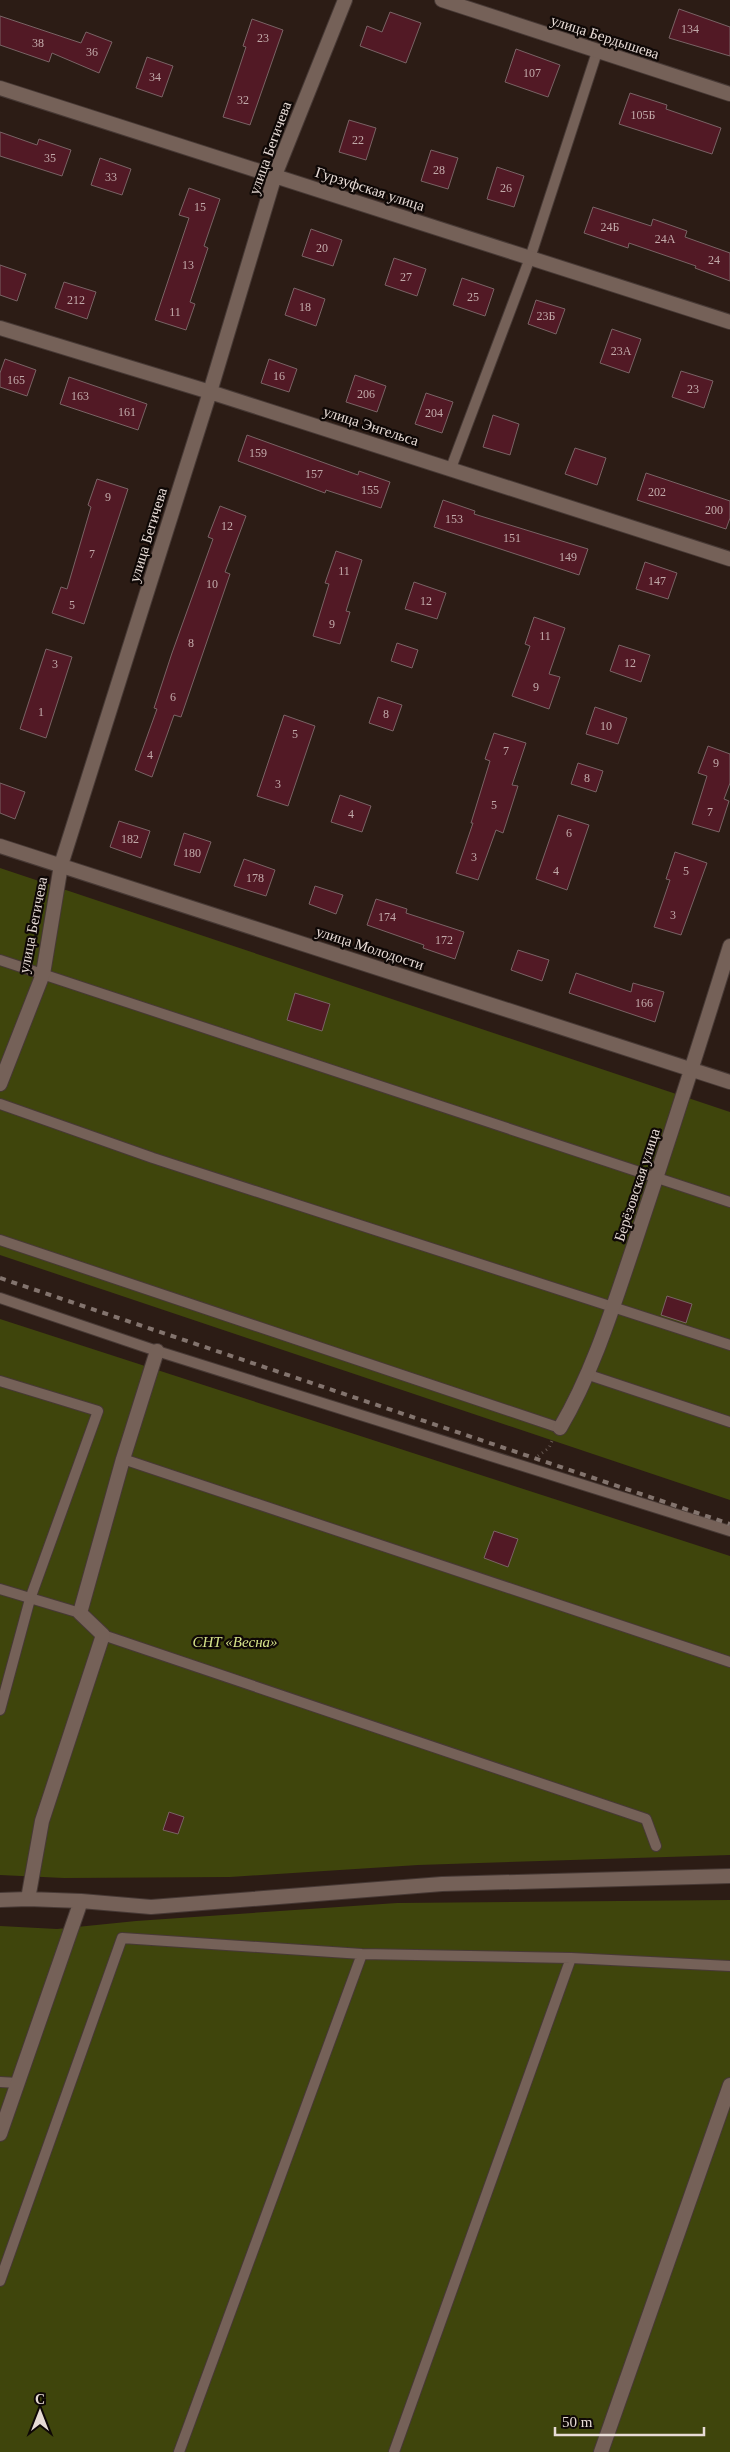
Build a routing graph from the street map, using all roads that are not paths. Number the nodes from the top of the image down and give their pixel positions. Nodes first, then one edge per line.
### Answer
1 (345, 0) edge
2 (442, 0) edge
3 (597, 52) junction
4 (0, 88) edge
5 (730, 94) edge
6 (275, 175) junction
7 (530, 258) junction
8 (730, 322) edge
9 (0, 328) edge
10 (210, 392) junction
11 (451, 468) junction
12 (730, 559) edge
13 (0, 846) edge
14 (61, 865) junction
15 (730, 946) edge
16 (0, 960) edge
17 (43, 974) junction
18 (692, 1070) junction
19 (730, 1082) edge
20 (0, 1084) edge
21 (0, 1104) edge
22 (656, 1179) junction
23 (730, 1202) edge
24 (0, 1240) edge
25 (0, 1298) edge
26 (613, 1306) junction
27 (730, 1345) edge
28 (157, 1351) junction
29 (586, 1374) junction
30 (0, 1381) edge
31 (730, 1422) edge
32 (560, 1428) joint
33 (123, 1459) junction
34 (730, 1531) edge
35 (0, 1589) edge
36 (30, 1599) junction
37 (80, 1612) junction
38 (103, 1635) junction
39 (730, 1662) edge
40 (0, 1710) edge
41 (656, 1846) dead end
42 (730, 1876) edge
43 (28, 1899) junction
44 (0, 1900) edge
45 (81, 1901) junction
46 (362, 1954) junction
47 (571, 1958) junction
48 (730, 1966) edge
49 (0, 2082) edge
50 (18, 2083) junction
51 (730, 2085) edge
52 (0, 2134) edge
53 (0, 2281) edge
54 (180, 2452) edge
55 (394, 2452) edge
56 (601, 2452) edge

1 - 6 street, улица Бегичева
2 - 3 street, улица Бердышева
3 - 5 street, улица Бердышева
3 - 7 lane
4 - 6 street, Гурзуфская улица
6 - 7 street, Гурзуфская улица
6 - 10 street, улица Бегичева
7 - 8 street, Гурзуфская улица
7 - 11 lane
9 - 10 street, улица Энгельса
10 - 11 street, улица Энгельса
10 - 14 street, улица Бегичева
11 - 12 street, улица Энгельса
13 - 14 street, улица Молодости
14 - 17 street, улица Бегичева
14 - 18 street, улица Молодости
15 - 18 street, Берёзовская улица
16 - 17 lane
17 - 20 street, улица Бегичева
17 - 22 lane
18 - 19 street, улица Молодости
18 - 22 street, Берёзовская улица
21 - 26 lane
22 - 23 lane
22 - 26 street, Берёзовская улица
24 - 32 lane
25 - 28 lane
26 - 27 lane
26 - 29 street, Берёзовская улица
28 - 33 street
28 - 34 lane
29 - 31 lane
29 - 32 street, Берёзовская улица
30 - 36 lane
33 - 37 street
33 - 39 lane
35 - 36 lane
36 - 37 lane
36 - 40 lane
37 - 38 street
38 - 41 lane
38 - 43 street
42 - 45 street
43 - 44 street
43 - 45 street
45 - 50 street
46 - 47 lane
46 - 53 lane
46 - 54 lane
47 - 48 lane
47 - 55 lane
49 - 50 lane
50 - 52 street
51 - 56 street

